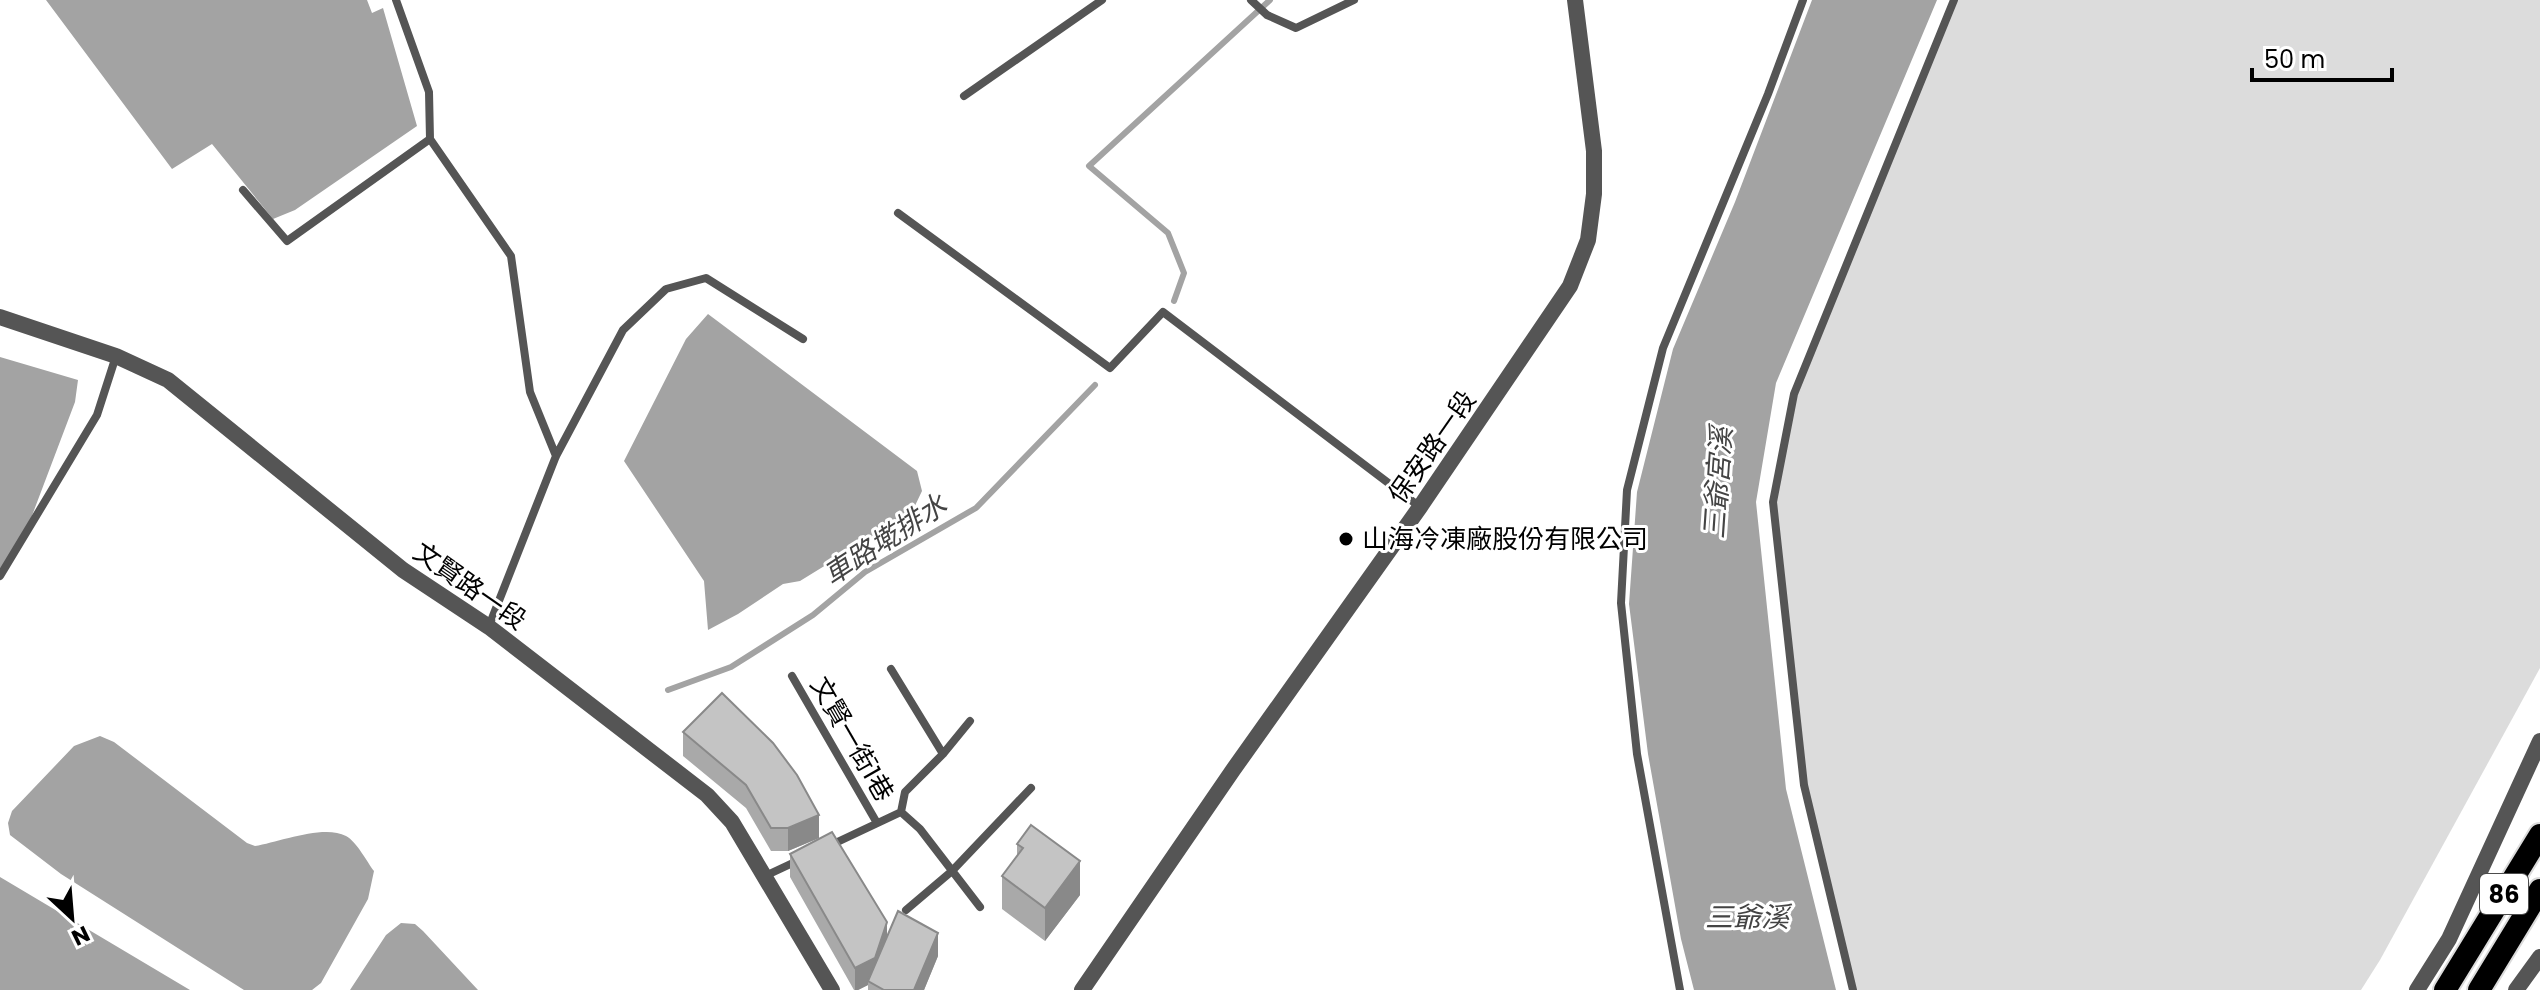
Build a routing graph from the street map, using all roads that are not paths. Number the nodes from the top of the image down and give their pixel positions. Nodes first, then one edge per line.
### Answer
1 (396, 0) edge
2 (1102, 0) edge
3 (1354, 0) edge
4 (1575, 0) edge
5 (1803, 0) edge
6 (1954, 0) edge
7 (1252, 1) edge
8 (964, 96) dead end
9 (430, 139) junction
10 (243, 190) dead end
11 (898, 213) dead end
12 (0, 317) edge
13 (803, 339) dead end
14 (116, 356) junction
15 (556, 456) junction
16 (1420, 507) junction
17 (0, 576) edge
18 (489, 627) junction
19 (891, 669) dead end
20 (792, 676) dead end
21 (970, 721) dead end
22 (2540, 741) edge
23 (943, 754) junction
24 (1031, 788) dead end
25 (901, 812) junction
26 (877, 823) junction
27 (2540, 835) edge
28 (821, 849) edge
29 (807, 856) edge
30 (952, 871) junction
31 (765, 876) junction
32 (2540, 890) edge
33 (980, 907) dead end
34 (906, 910) dead end
35 (2540, 957) edge
36 (2518, 987) edge
37 (832, 990) edge
38 (1082, 990) edge
39 (1680, 990) edge
40 (1853, 990) edge
41 (2417, 990) edge
42 (2445, 990) edge
43 (2479, 990) edge

1 - 9 lane
2 - 8 lane
3 - 7 lane
4 - 16 street, 保安路一段
5 - 39 lane
6 - 40 lane
9 - 10 lane
9 - 15 lane
11 - 16 lane
12 - 14 street, 文賢路一段
13 - 15 lane
14 - 17 lane
14 - 18 street, 文賢路一段
15 - 18 lane
16 - 38 street, 保安路一段
18 - 31 street, 文賢路一段
19 - 23 lane
20 - 26 lane, 文賢一街1巷
21 - 23 lane
22 - 41 street
23 - 25 lane
24 - 30 lane
25 - 26 lane
25 - 30 lane
26 - 28 lane
27 - 42 highway, 86
29 - 31 lane
30 - 33 lane
30 - 34 lane
31 - 37 street, 文賢路一段
32 - 43 highway, 86
35 - 36 street

